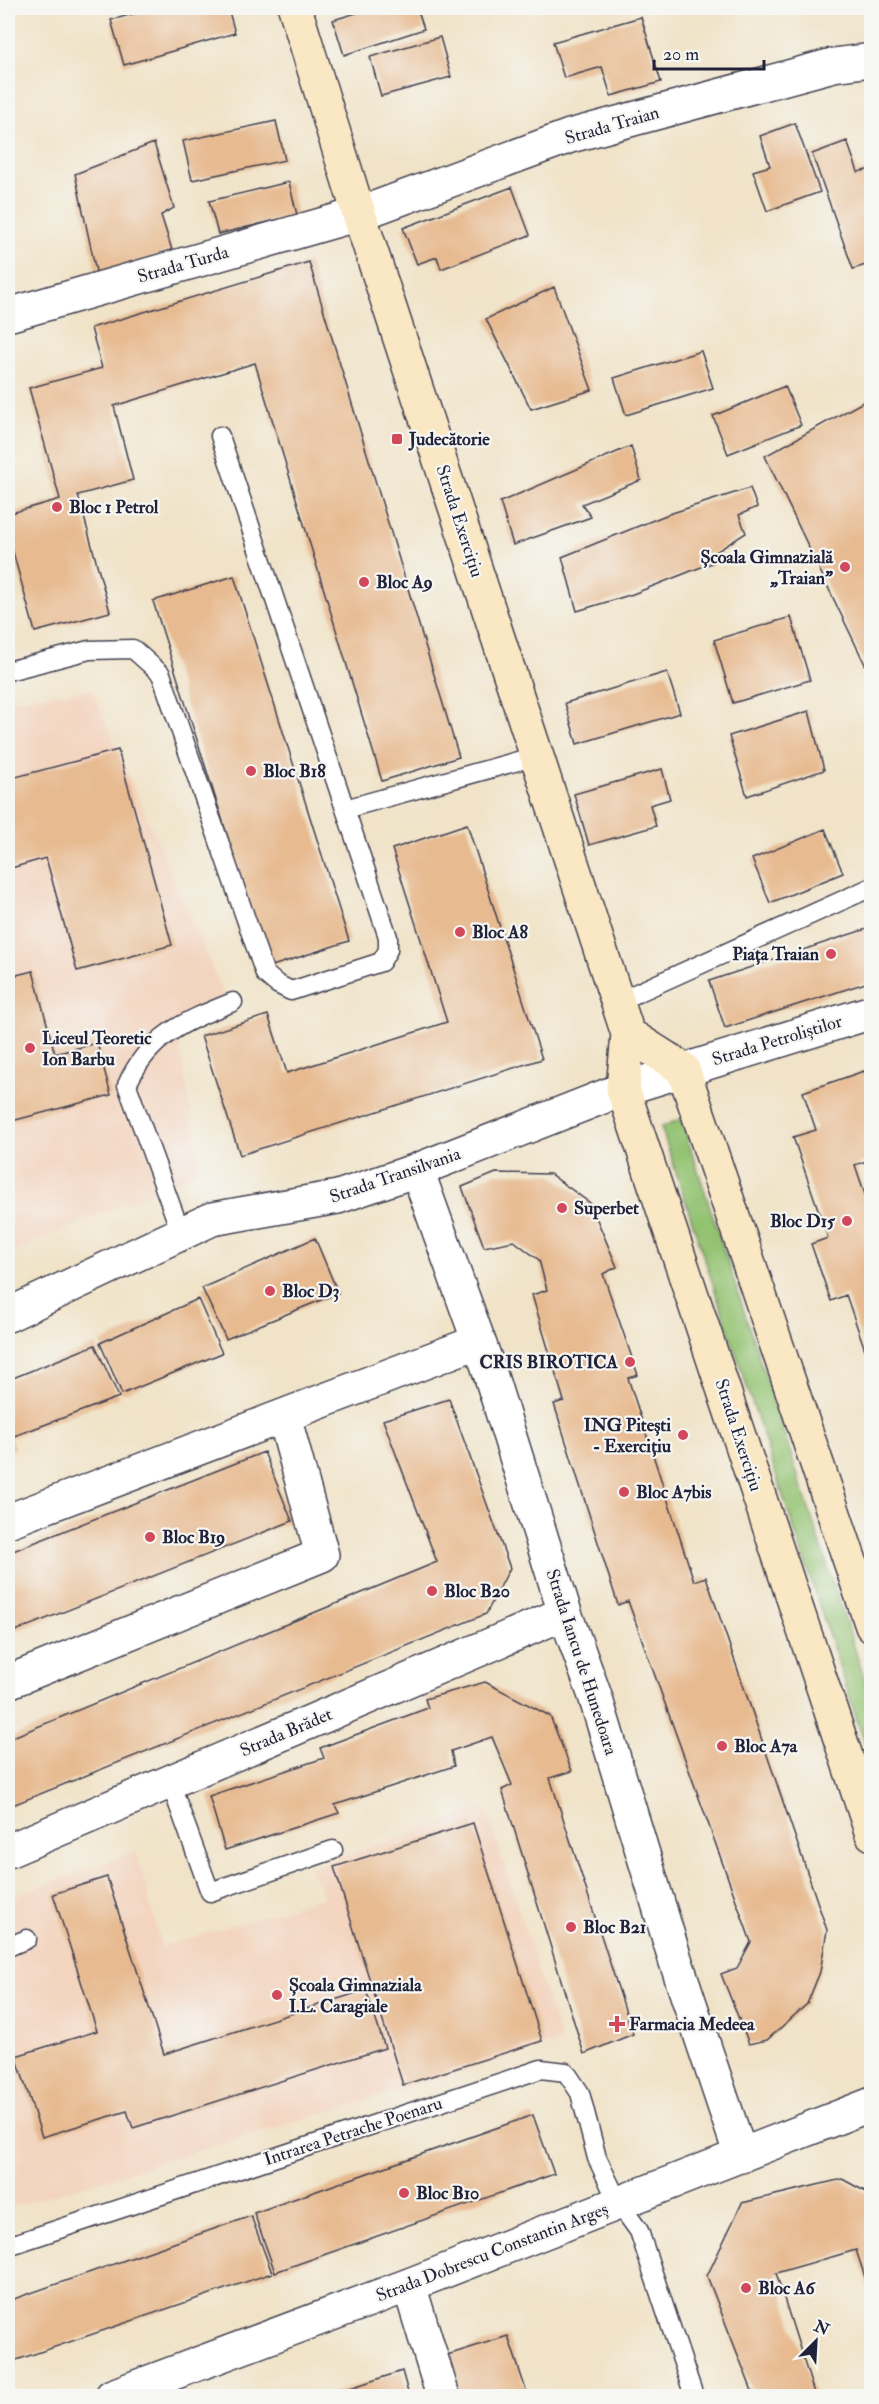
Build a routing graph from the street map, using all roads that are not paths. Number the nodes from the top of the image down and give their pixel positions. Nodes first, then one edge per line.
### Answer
1 (295, 8) edge
2 (872, 60) edge
3 (359, 214) junction
4 (8, 315) edge
5 (220, 436) dead end
6 (8, 672) edge
7 (536, 756) junction
8 (345, 809) junction
9 (872, 887) edge
10 (233, 1002) dead end
11 (617, 1002) junction
12 (872, 1012) edge
13 (628, 1034) junction
14 (683, 1069) junction
15 (623, 1089) junction
16 (417, 1170) junction
17 (181, 1233) junction
18 (8, 1314) edge
19 (477, 1342) junction
20 (284, 1416) junction
21 (8, 1521) edge
22 (565, 1613) junction
23 (872, 1626) edge
24 (8, 1682) edge
25 (170, 1782) junction
26 (872, 1834) edge
27 (333, 1850) dead end
28 (8, 1851) edge
29 (27, 1939) dead end
30 (8, 1947) edge
31 (872, 2104) edge
32 (741, 2156) junction
33 (618, 2202) junction
34 (8, 2246) edge
35 (409, 2285) junction
36 (112, 2397) edge
37 (443, 2397) edge
38 (694, 2397) edge

1 - 3 main road, Strada Exercițiu
2 - 3 street, Strada Traian
3 - 4 street, Strada Turda
3 - 7 main road, Strada Exercițiu
5 - 8 lane
6 - 8 lane
7 - 8 lane
7 - 11 main road, Strada Exercițiu
9 - 11 lane
10 - 17 lane
11 - 13 main road, Strada Exercițiu
12 - 14 street, Strada Petroliștilor
13 - 14 main road
13 - 15 main road, Strada Exercițiu
14 - 15 street, Strada Transilvania
14 - 23 main road
15 - 16 street, Strada Transilvania
15 - 26 main road, Strada Exercițiu
16 - 17 street, Strada Transilvania
16 - 19 street, Strada Iancu de Hunedoara
17 - 18 street, Strada Transilvania
19 - 20 street
19 - 22 street, Strada Iancu de Hunedoara
20 - 21 street
20 - 24 street
22 - 25 street, Strada Brădet
22 - 32 street, Strada Iancu de Hunedoara
25 - 27 lane
25 - 28 street, Strada Brădet
29 - 30 lane
31 - 32 street, Strada Dobrescu Constantin Argeș
32 - 33 street, Strada Dobrescu Constantin Argeș
33 - 34 lane, Intrarea Petrache Poenaru
33 - 35 street, Strada Dobrescu Constantin Argeș
33 - 38 lane, Intrarea Petrache Poenaru
35 - 36 street, Strada Dobrescu Constantin Argeș
35 - 37 street

